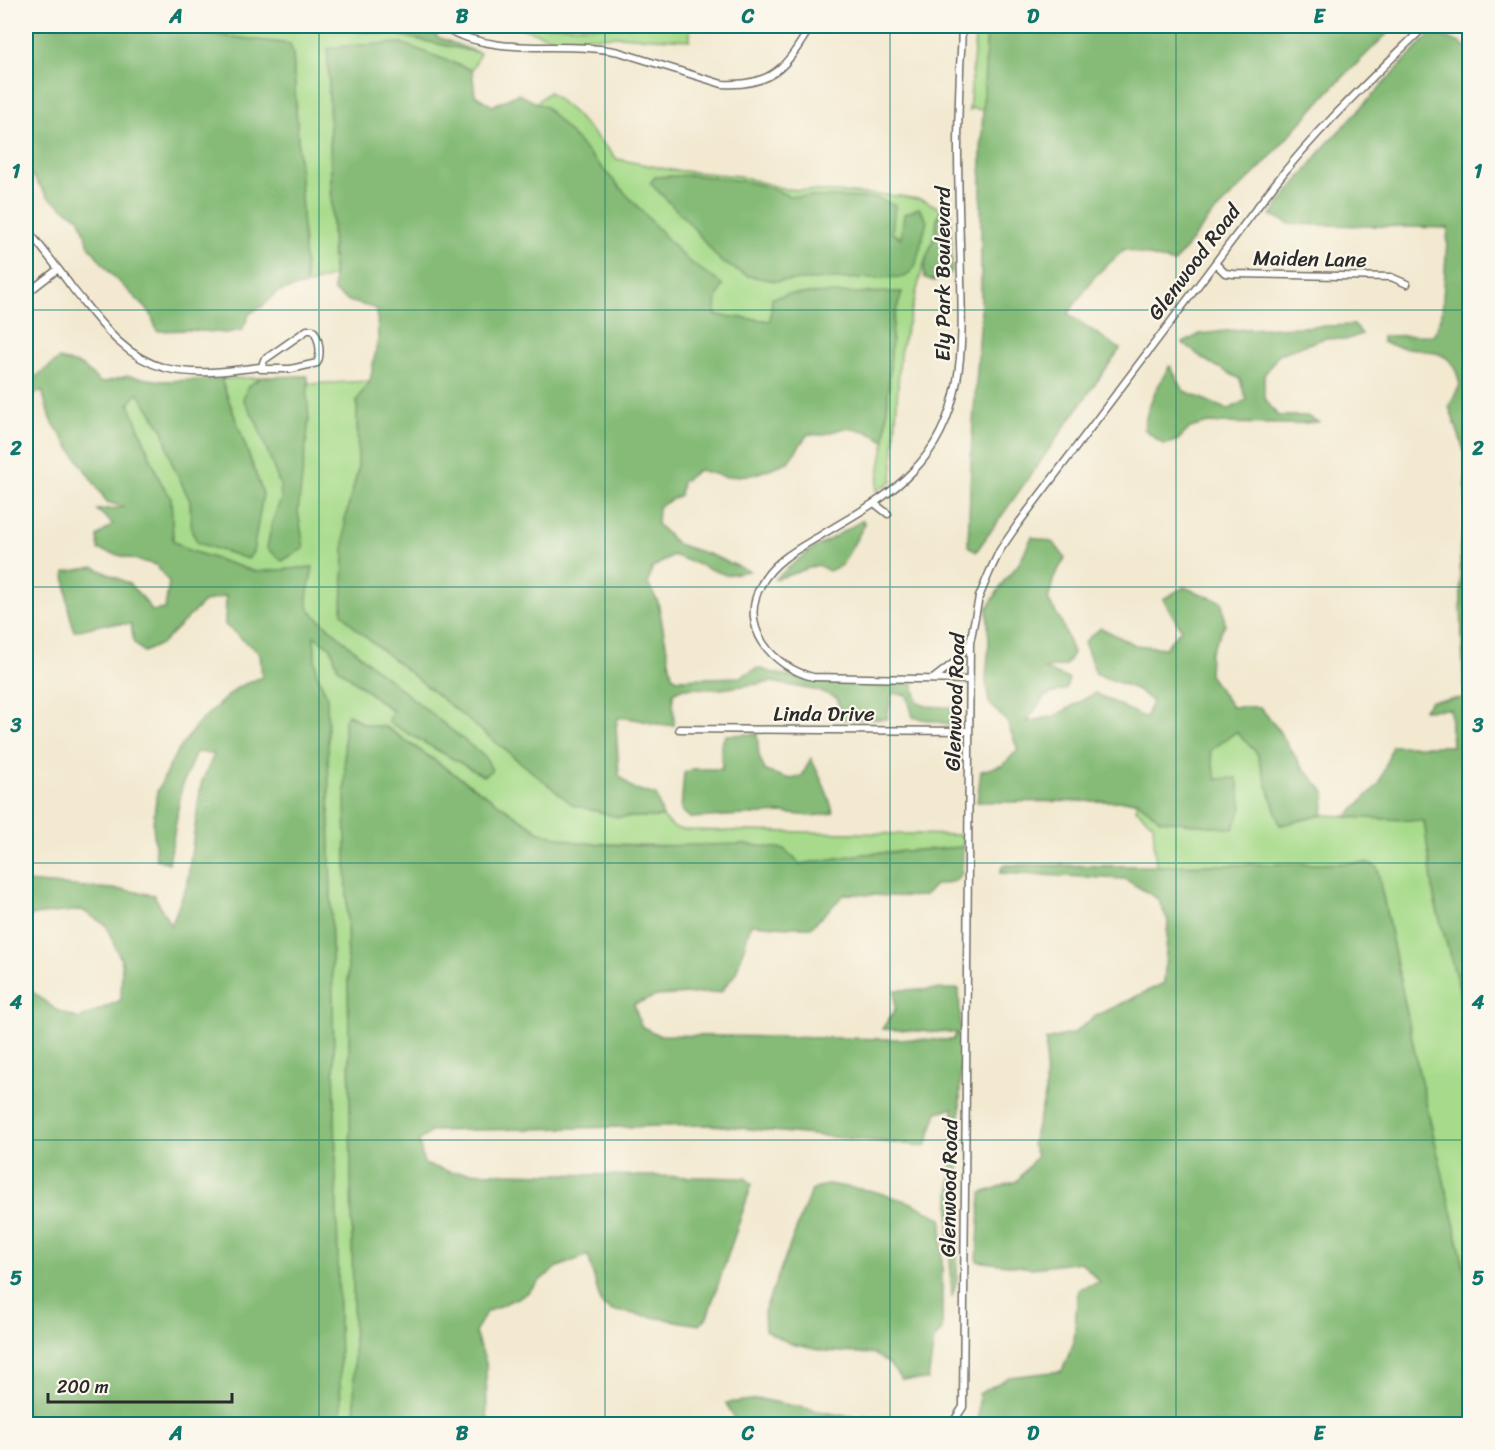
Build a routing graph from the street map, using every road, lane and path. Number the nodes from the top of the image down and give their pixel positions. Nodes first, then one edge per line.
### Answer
1 (811, 26) edge
2 (961, 26) edge
3 (1425, 26) edge
4 (446, 29) dead end
5 (26, 228) edge
6 (1215, 263) junction
7 (58, 269) junction
8 (1407, 285) dead end
9 (26, 294) edge
10 (260, 367) junction
11 (874, 503) junction
12 (888, 514) dead end
13 (970, 643) junction
14 (934, 678) junction
15 (969, 680) junction
16 (679, 729) dead end
17 (969, 731) junction
18 (952, 1425) edge

1 - 4 street
2 - 11 street, Ely Park Boulevard
3 - 6 street, Glenwood Road
5 - 7 street
6 - 8 street, Maiden Lane
6 - 13 street, Glenwood Road
7 - 9 street
7 - 10 street
10 - 10 street
11 - 12 street
11 - 14 street, Ely Park Boulevard
13 - 14 street
13 - 15 street, Glenwood Road
14 - 15 street, Ely Park Boulevard
15 - 17 street, Glenwood Road
16 - 17 street, Linda Drive
17 - 18 street, Glenwood Road

